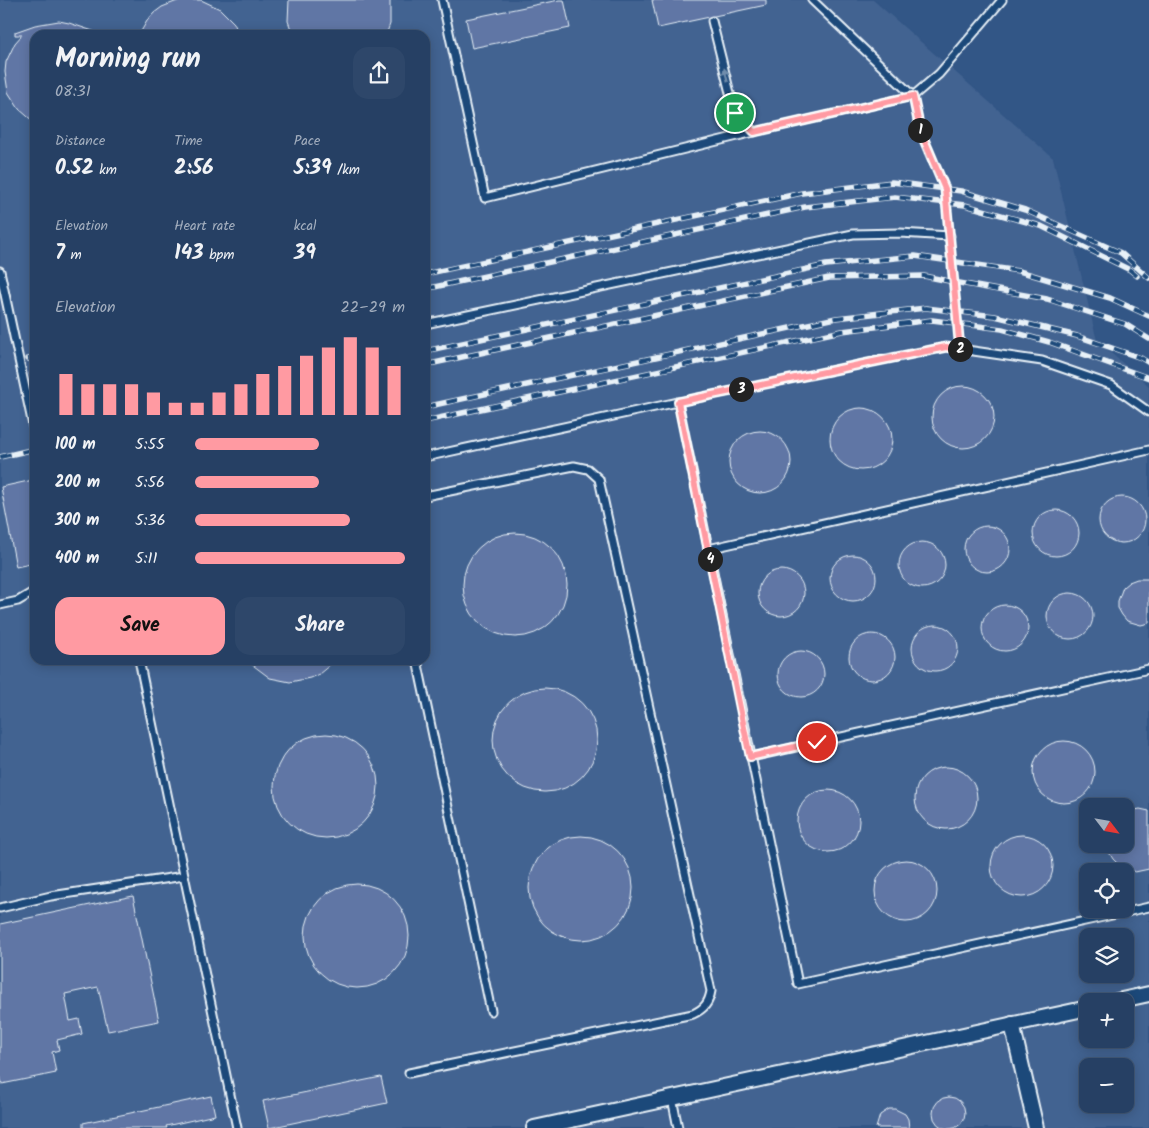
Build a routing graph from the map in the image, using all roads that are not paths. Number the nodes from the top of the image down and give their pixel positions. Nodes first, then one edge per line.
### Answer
1 (442, 0) edge
2 (812, 0) edge
3 (1002, 0) edge
4 (712, 20) dead end
5 (913, 96) junction
6 (754, 132) junction
7 (950, 236) junction
8 (0, 271) edge
9 (430, 323) edge
10 (960, 350) junction
11 (30, 400) edge
12 (678, 402) junction
13 (1149, 412) edge
14 (1149, 450) edge
15 (430, 456) edge
16 (430, 495) edge
17 (708, 548) junction
18 (30, 594) edge
19 (0, 605) edge
20 (140, 665) edge
21 (418, 665) edge
22 (1149, 669) edge
23 (750, 757) junction
24 (184, 876) junction
25 (1149, 907) edge
26 (0, 908) edge
27 (1149, 994) edge
28 (1134, 997) edge
29 (491, 1010) dead end
30 (1079, 1010) edge
31 (1012, 1024) junction
32 (409, 1072) dead end
33 (672, 1098) junction
34 (237, 1128) edge
35 (534, 1128) edge
36 (678, 1128) edge
37 (1036, 1128) edge

1 - 6 lane
2 - 5 lane
3 - 5 lane
6 -> 4 lane
5 - 6 lane
5 - 7 lane
7 - 9 lane
7 - 10 lane
8 - 11 lane
10 - 12 lane
10 - 13 lane
12 - 15 lane
12 - 17 lane
14 - 17 lane
16 - 32 lane
17 - 23 lane
18 - 19 lane
20 - 24 lane
21 - 29 lane
22 - 23 lane
23 - 25 lane
24 - 26 lane
24 - 34 lane
27 - 28 street
30 - 31 street
31 - 33 street
31 - 37 street
33 - 35 street
33 - 36 lane

